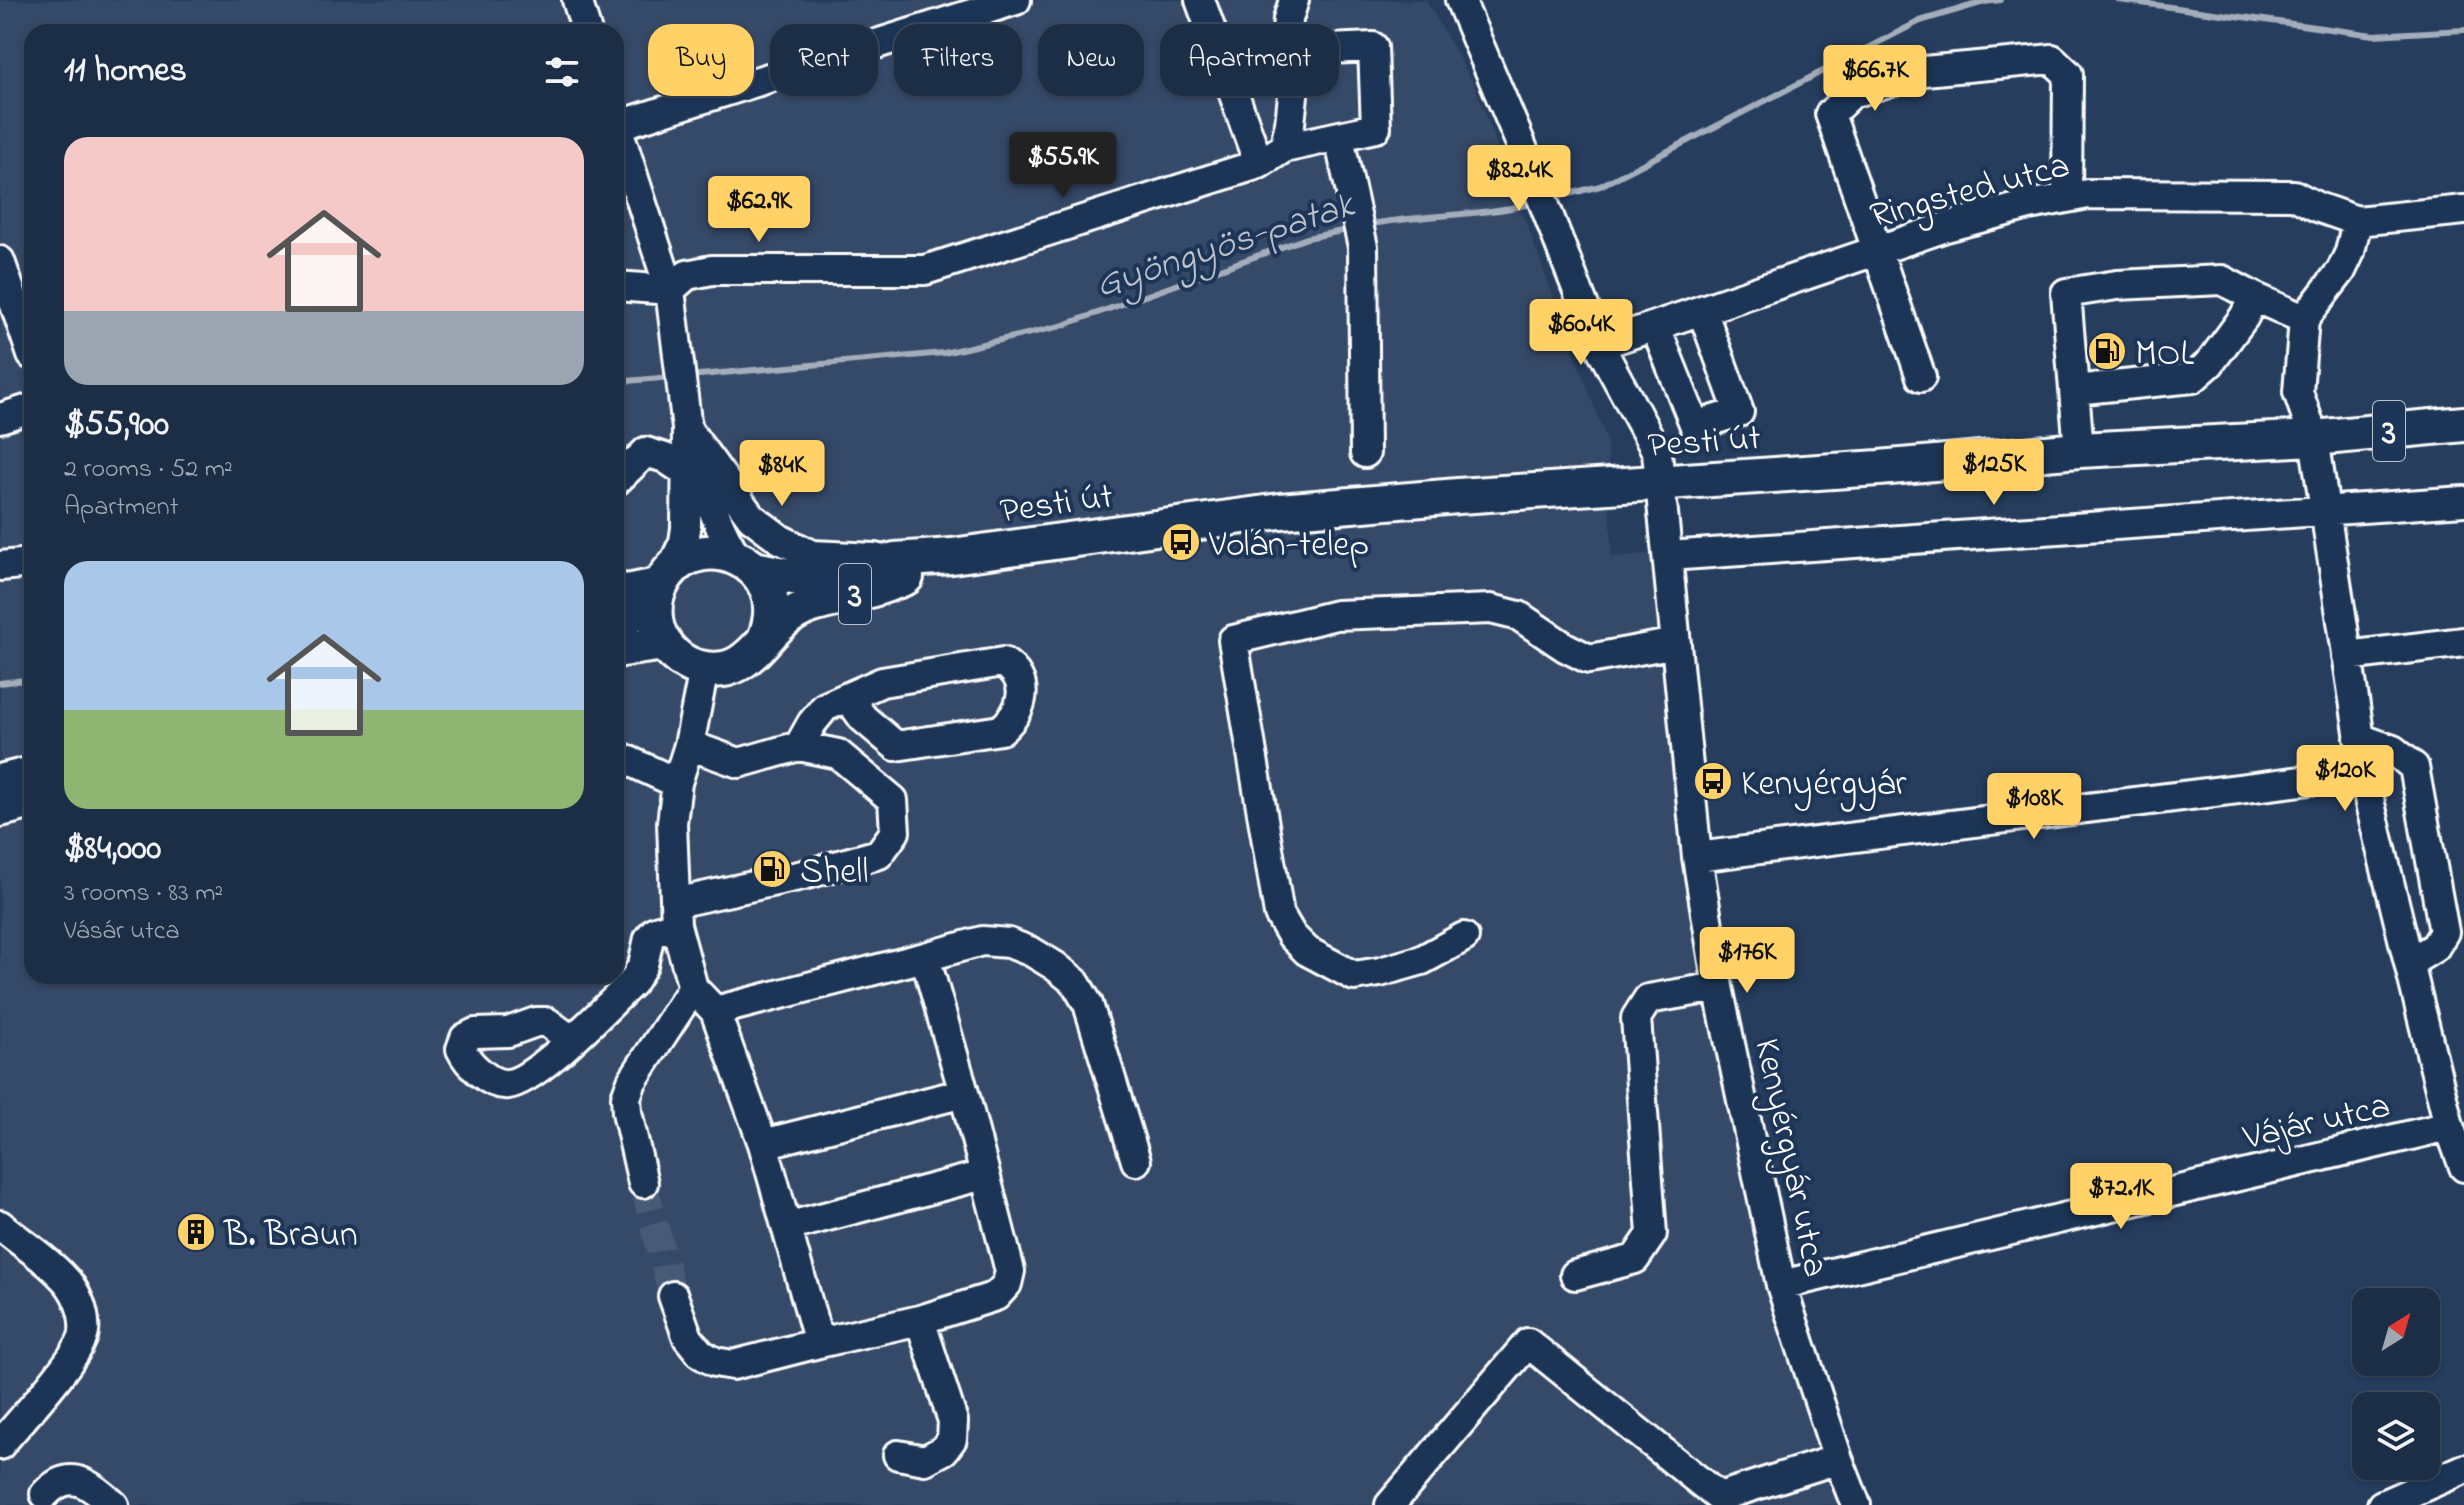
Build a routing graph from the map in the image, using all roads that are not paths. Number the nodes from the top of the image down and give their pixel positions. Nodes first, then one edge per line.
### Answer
1 (577, 0) edge
2 (1016, 0) edge
3 (1200, 0) edge
4 (1294, 0) edge
5 (1460, 0) edge
6 (584, 24) edge
7 (1288, 24) edge
8 (1339, 49) edge
9 (1293, 96) edge
10 (624, 122) edge
11 (1339, 138) junction
12 (1284, 148) junction
13 (624, 149) edge
14 (1259, 164) junction
15 (2067, 196) junction
16 (2464, 210) edge
17 (2357, 221) junction
18 (1879, 251) junction
19 (0, 261) edge
20 (624, 287) edge
21 (670, 290) junction
22 (2254, 297) junction
23 (1702, 310) junction
24 (2304, 319) junction
25 (1655, 326) junction
26 (24, 332) edge
27 (1599, 345) junction
28 (1921, 377) dead end
29 (2074, 390) junction
30 (24, 410) edge
31 (0, 418) edge
32 (686, 422) junction
33 (2464, 424) edge
34 (2314, 438) junction
35 (624, 448) edge
36 (2079, 450) junction
37 (646, 452) junction
38 (1365, 453) dead end
39 (686, 472) junction
40 (624, 473) edge
41 (1661, 482) junction
42 (2464, 501) edge
43 (2325, 509) junction
44 (952, 556) junction
45 (1668, 556) junction
46 (895, 560) junction
47 (745, 563) junction
48 (24, 564) edge
49 (0, 566) edge
50 (663, 584) junction
51 (624, 588) edge
52 (624, 616) edge
53 (764, 641) junction
54 (2464, 642) edge
55 (664, 643) junction
56 (1676, 643) junction
57 (624, 649) edge
58 (2347, 656) junction
59 (704, 669) junction
60 (848, 697) junction
61 (2359, 738) junction
62 (689, 745) junction
63 (799, 746) junction
64 (624, 759) edge
65 (2365, 773) junction
66 (24, 776) edge
67 (0, 782) edge
68 (677, 783) junction
69 (24, 803) edge
70 (0, 809) edge
71 (1697, 857) junction
72 (675, 914) junction
73 (1464, 937) dead end
74 (925, 957) junction
75 (2409, 963) junction
76 (1718, 987) junction
77 (693, 988) junction
78 (715, 1011) junction
79 (571, 1040) dead end
80 (964, 1093) junction
81 (2449, 1126) junction
82 (763, 1144) junction
83 (1136, 1161) dead end
84 (2464, 1167) edge
85 (984, 1175) junction
86 (643, 1183) tunnel mouth
87 (0, 1225) edge
88 (786, 1227) junction
89 (1575, 1275) dead end
90 (1781, 1285) junction
91 (673, 1296) tunnel mouth
92 (920, 1320) junction
93 (819, 1343) junction
94 (0, 1445) edge
95 (898, 1455) dead end
96 (1838, 1459) junction
97 (2464, 1469) edge
98 (49, 1501) edge
99 (114, 1505) edge
100 (1390, 1505) edge
101 (1856, 1505) edge
102 (2382, 1505) edge

1 - 6 street
2 - 10 street
3 - 14 street
4 - 7 street
5 - 27 street, Kenyérgyár utca
8 - 11 street
9 - 12 street
11 - 12 street
11 - 38 street
12 - 14 street
13 - 21 street
14 - 21 street
15 - 17 street, Ringsted utca
15 - 18 street, Ringsted utca
15 - 18 street
16 - 17 street, Ringsted utca
17 - 24 street
18 - 23 street, Ringsted utca
18 - 28 street
19 - 26 street
20 - 21 street
21 - 32 street
22 - 24 street
22 - 29 street
22 - 29 street
23 - 25 street, Ringsted utca
23 - 25 street
24 - 34 street
25 - 27 street, Ringsted utca
27 - 41 street, Kenyérgyár utca
29 - 36 street
30 - 31 street
32 - 39 street
32 - 46 street
32 - 47 street
33 - 34 main road, Pesti út / 3
34 - 36 main road, Pesti út / 3
34 - 43 street
35 - 37 street
36 - 41 main road, Pesti út / 3
37 - 39 street
37 - 40 street
39 - 50 street
41 - 44 main road, Pesti út / 3
41 - 45 street, Kenyérgyár utca
42 - 43 street
43 - 45 street
43 - 58 street
44 - 46 main road, Pesti út / 3
44 - 53 main road, Pesti út / 3
45 - 56 street, Kenyérgyár utca
46 - 47 main road, Pesti út / 3
47 - 50 main road, Pesti út / 3
47 - 53 main road
48 - 49 street
50 - 51 street
50 - 52 main road, Pesti út / 3
50 - 55 main road
53 - 59 main road, Pesti út / 3
54 - 58 street
55 - 57 main road
55 - 59 main road
56 - 71 street, Kenyérgyár utca
56 - 73 street
58 - 61 street
59 - 62 street
60 - 60 street
60 - 63 street
61 - 65 street
61 - 75 street
62 - 63 street
62 - 68 street
63 - 72 street
64 - 68 street
65 - 71 street
65 - 75 street
66 - 67 main road
68 - 72 street
69 - 70 main road
71 - 76 street, Kenyérgyár utca
72 - 77 street
72 - 79 street
74 - 78 street
74 - 80 street
74 - 83 street
75 - 81 street
76 - 89 street
76 - 90 street, Kenyérgyár utca
77 - 78 street
77 - 86 street
78 - 82 street
80 - 82 street
80 - 85 street
81 - 84 street
81 - 90 street, Vájár utca
82 - 88 street
85 - 88 street
85 - 92 street
87 - 94 street
88 - 93 street
90 - 96 street, Kenyérgyár utca
91 - 93 street
92 - 93 street
92 - 95 street
96 - 100 street
96 - 101 street, Kenyérgyár utca
97 - 102 street
98 - 99 street

